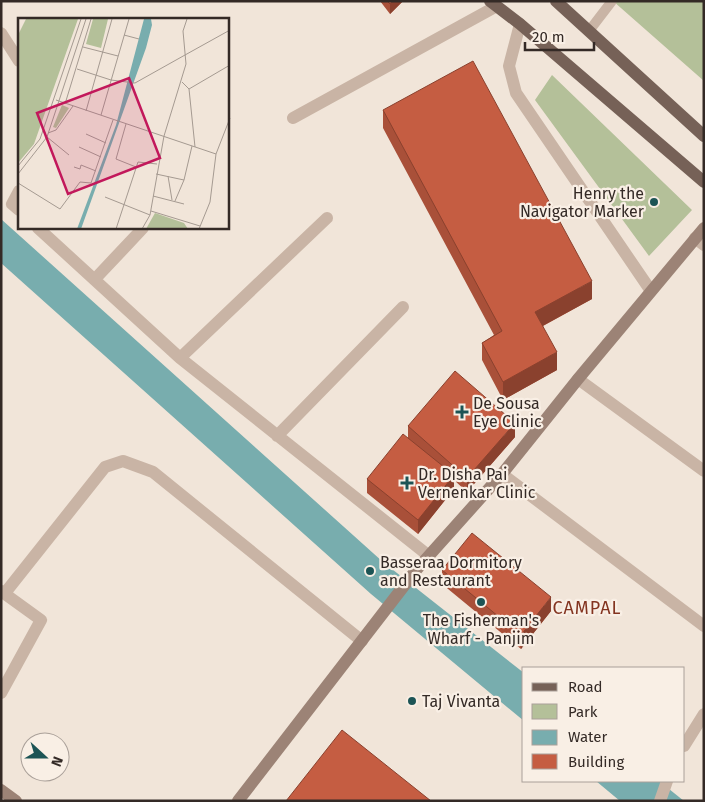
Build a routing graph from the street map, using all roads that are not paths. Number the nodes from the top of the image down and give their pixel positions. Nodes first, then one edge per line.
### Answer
1 (556, 1) edge
2 (612, 1) edge
3 (493, 4) edge
4 (520, 24) junction
5 (589, 31) junction
6 (1, 33) edge
7 (18, 59) edge
8 (293, 118) dead end
9 (704, 136) edge
10 (704, 182) edge
11 (18, 193) edge
12 (18, 209) edge
13 (327, 218) dead end
14 (704, 228) edge
15 (39, 229) edge
16 (142, 229) edge
17 (699, 242) edge
18 (95, 279) junction
19 (651, 291) junction
20 (403, 307) dead end
21 (180, 358) junction
22 (578, 379) junction
23 (277, 436) junction
24 (704, 471) edge
25 (502, 474) junction
26 (429, 556) junction
27 (3, 592) edge
28 (704, 626) edge
29 (362, 641) junction
30 (1, 693) edge
31 (704, 714) edge
32 (685, 744) edge
33 (667, 782) edge
34 (1, 790) edge
35 (16, 801) edge
36 (238, 801) edge
37 (660, 801) edge

1 - 5 main road
2 - 5 lane
3 - 4 main road
3 - 8 street
4 - 10 main road
4 - 19 street
5 - 9 main road
6 - 7 street
11 - 12 street
13 - 21 street
14 - 17 main road
15 - 18 street
16 - 18 street
17 - 19 main road
18 - 21 street
19 - 22 main road
20 - 23 street
21 - 23 street
22 - 24 street
22 - 25 main road
23 - 26 street
25 - 26 main road
25 - 28 street
26 - 29 main road
27 - 29 street
27 - 30 street
29 - 36 main road
31 - 32 street
33 - 37 street
34 - 35 main road

